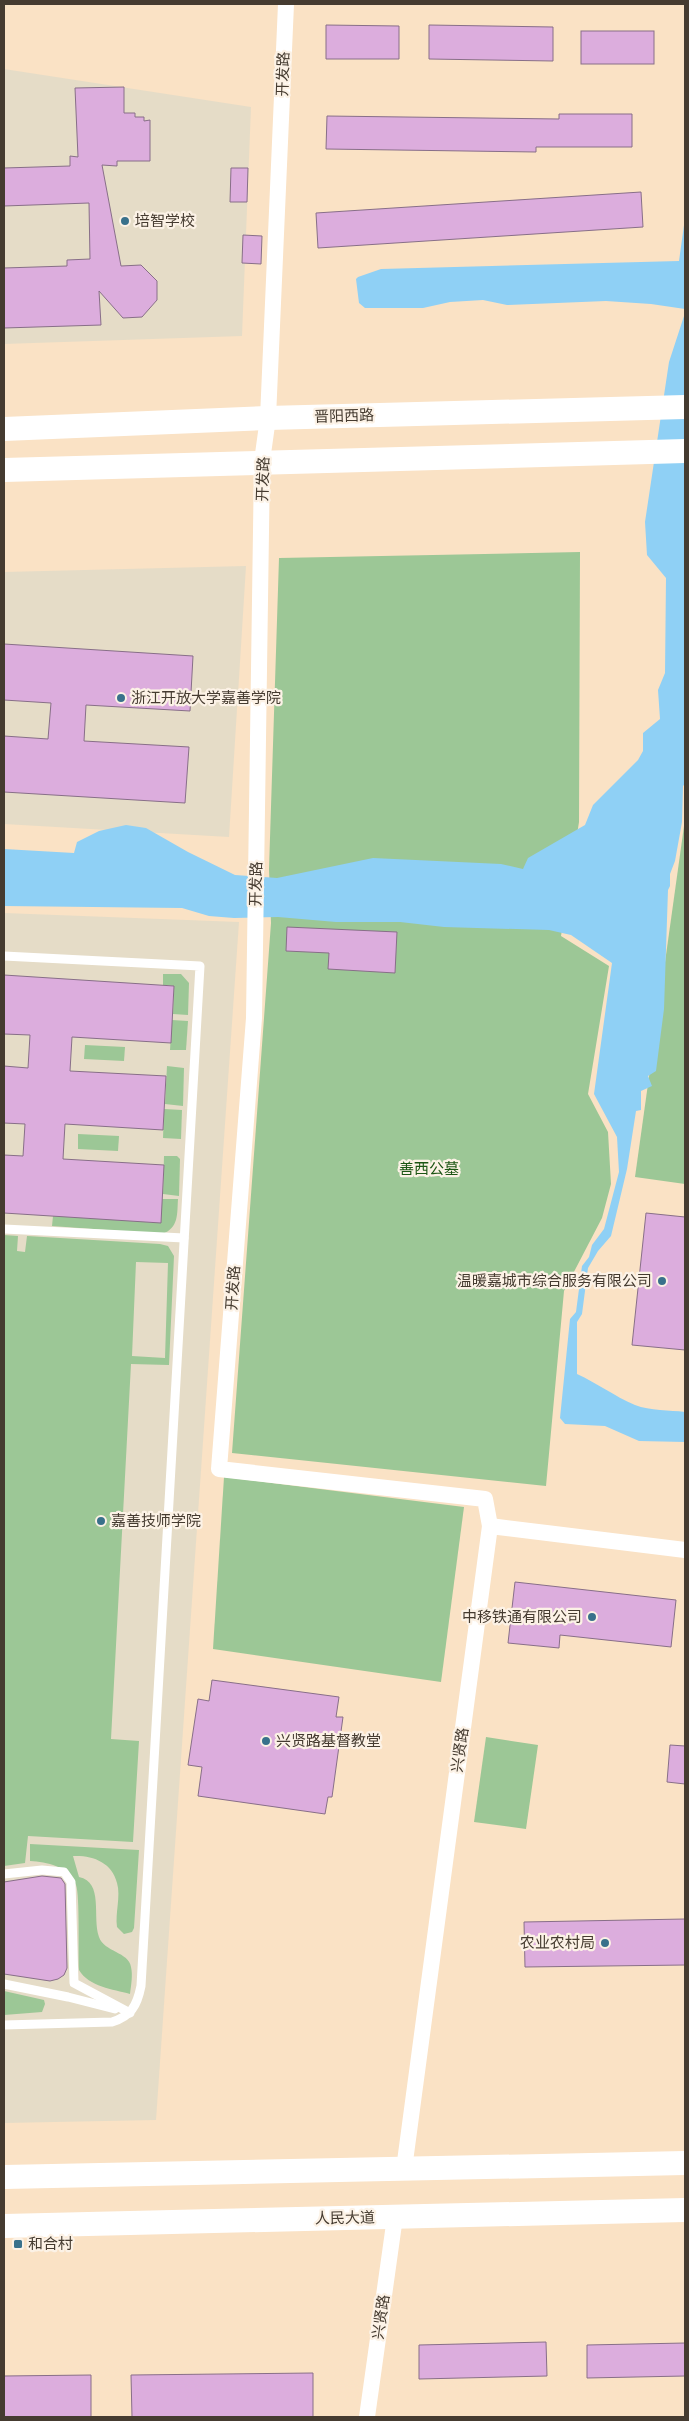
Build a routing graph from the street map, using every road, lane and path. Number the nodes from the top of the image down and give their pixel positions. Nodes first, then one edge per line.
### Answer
1 (286, 4) edge
2 (685, 407) edge
3 (268, 418) junction
4 (4, 429) edge
5 (685, 451) edge
6 (262, 461) junction
7 (4, 470) edge
8 (4, 956) edge
9 (4, 1229) edge
10 (184, 1238) junction
11 (490, 1526) junction
12 (685, 1550) edge
13 (4, 1874) edge
14 (4, 1984) edge
15 (130, 2013) junction
16 (4, 2025) edge
17 (685, 2163) edge
18 (404, 2169) junction
19 (4, 2177) edge
20 (685, 2210) edge
21 (395, 2217) junction
22 (4, 2226) edge
23 (367, 2417) edge

1 - 3 street, 开发路
2 - 3 main road, 晋阳西路
3 - 4 main road, 晋阳西路
3 - 6 street, 开发路
5 - 6 main road
6 - 7 main road
6 - 11 street, 开发路
8 - 10 lane
9 - 10 lane
10 - 15 lane
11 - 12 street
11 - 18 street, 兴贤路
13 - 15 lane
14 - 15 lane
15 - 16 lane
17 - 18 main road
18 - 19 main road
20 - 21 main road, 人民大道
21 - 22 main road, 人民大道
21 - 23 street, 兴贤路

